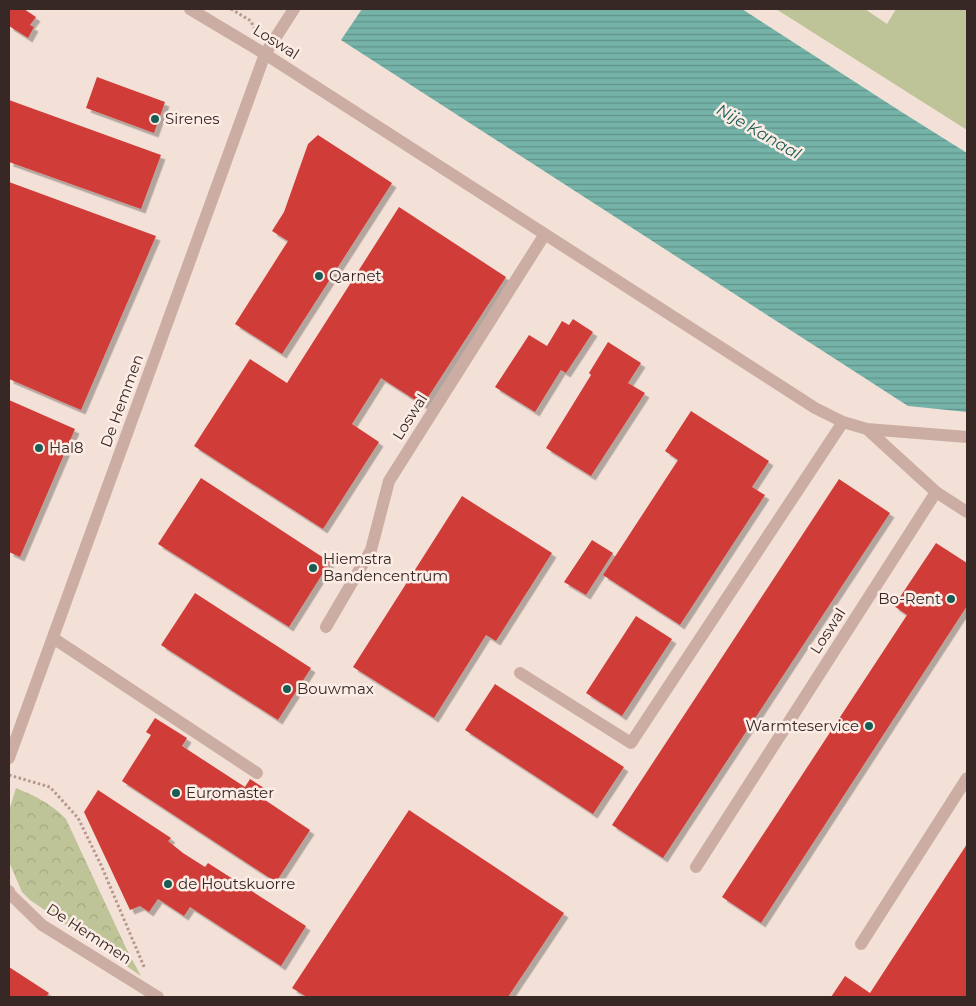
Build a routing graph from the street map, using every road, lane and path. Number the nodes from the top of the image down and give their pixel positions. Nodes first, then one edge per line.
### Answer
1 (190, 9) edge
2 (294, 9) edge
3 (265, 54) junction
4 (545, 234) junction
5 (843, 422) junction
6 (867, 429) junction
7 (967, 436) edge
8 (936, 492) junction
9 (967, 512) edge
10 (326, 627) dead end
11 (53, 638) junction
12 (520, 672) dead end
13 (9, 758) edge
14 (257, 773) dead end
15 (9, 775) edge
16 (967, 778) edge
17 (696, 867) dead end
18 (9, 891) edge
19 (862, 944) dead end
20 (156, 996) edge

1 - 3 street, Loswal
2 - 3 street, De Hemmen
3 - 4 street, Loswal
3 - 11 street, De Hemmen
4 - 5 street, Loswal
4 - 10 street, Loswal
5 - 6 street, Loswal
5 - 12 street
6 - 7 street, Loswal
6 - 8 street, Loswal
8 - 9 street
8 - 17 street, Loswal
11 - 13 street, De Hemmen
11 - 14 street
15 - 20 path
16 - 19 street
18 - 20 street, De Hemmen

